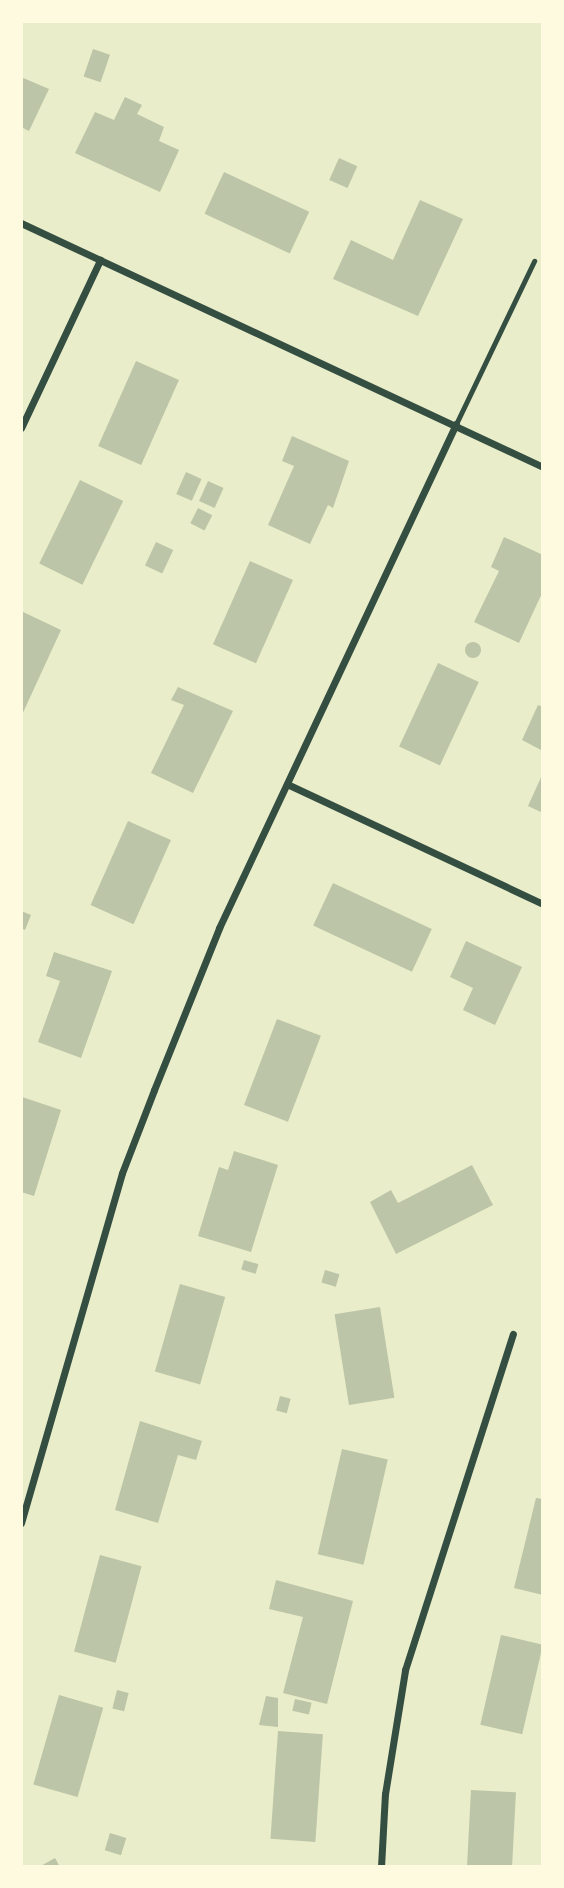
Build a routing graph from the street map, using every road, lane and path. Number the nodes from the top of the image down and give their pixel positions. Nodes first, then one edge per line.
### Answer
1 (21, 223) edge
2 (100, 260) junction
3 (534, 261) dead end
4 (456, 424) junction
5 (21, 428) edge
6 (543, 467) edge
7 (286, 784) junction
8 (543, 904) edge
9 (513, 1334) dead end
10 (21, 1523) edge
11 (381, 1867) edge

1 - 2 street
2 - 4 street
2 - 5 street
3 - 4 lane
4 - 6 street
4 - 7 street
7 - 8 street
7 - 10 street
9 - 11 street

